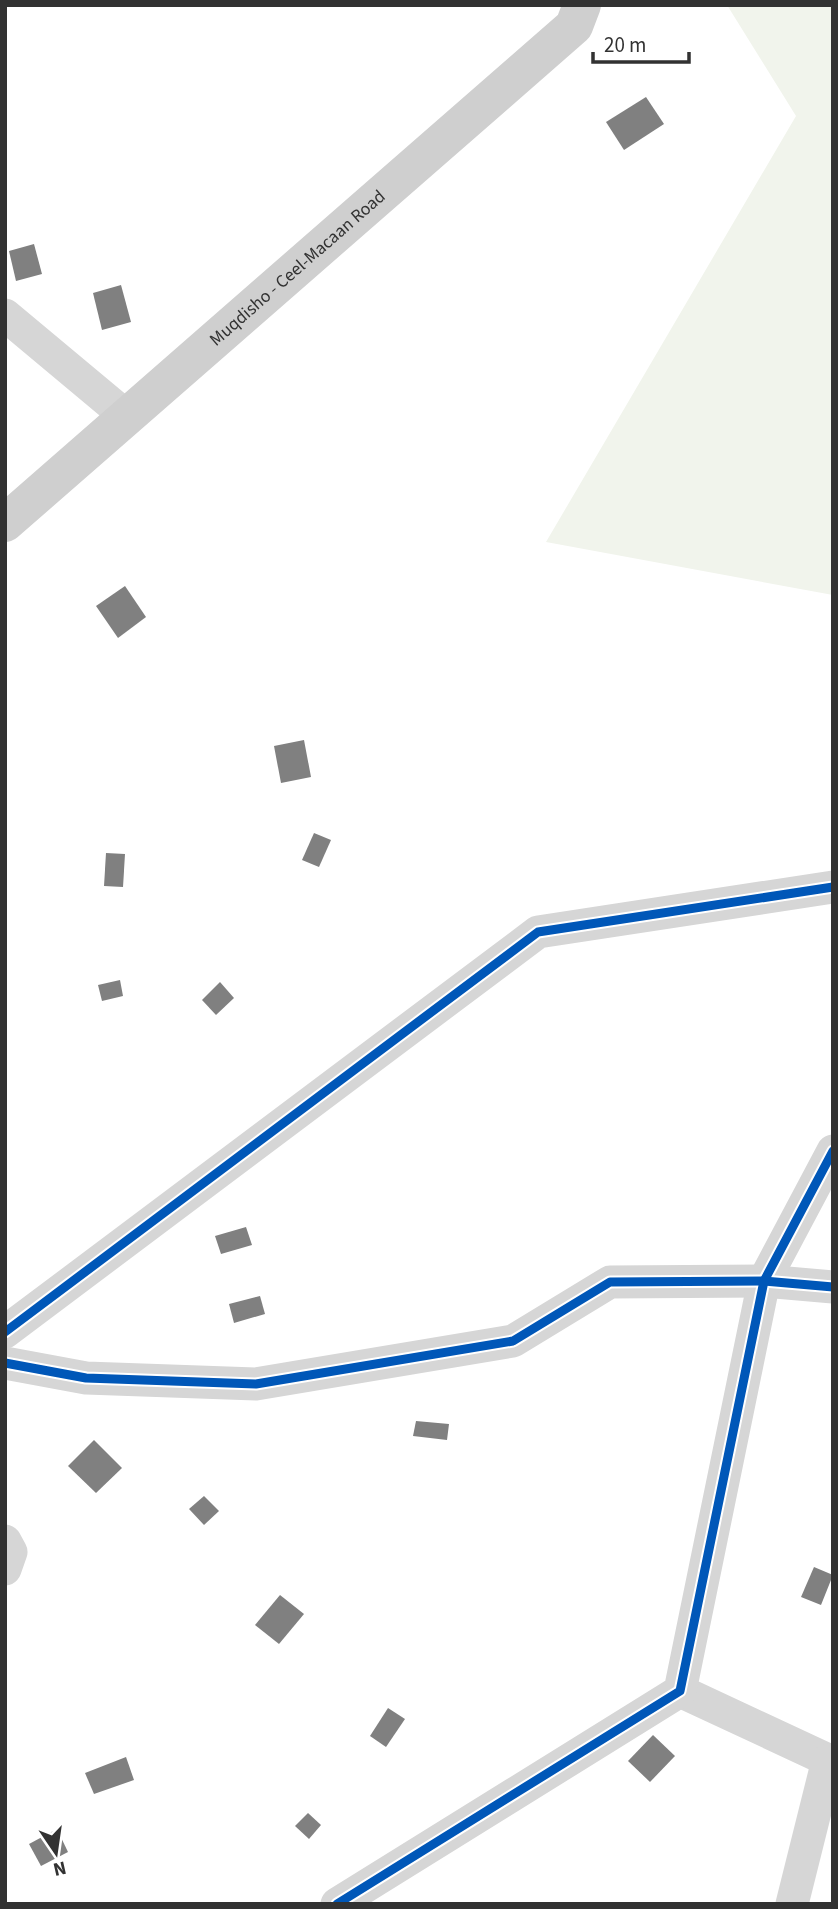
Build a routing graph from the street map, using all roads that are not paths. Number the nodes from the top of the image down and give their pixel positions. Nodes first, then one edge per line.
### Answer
1 (582, 5) edge
2 (5, 315) edge
3 (126, 416) junction
4 (5, 523) edge
5 (833, 887) edge
6 (833, 1151) edge
7 (764, 1281) junction
8 (833, 1287) edge
9 (5, 1332) edge
10 (5, 1363) edge
11 (5, 1541) edge
12 (5, 1569) edge
13 (680, 1691) junction
14 (831, 1762) edge
15 (337, 1904) edge
16 (792, 1904) edge

1 - 3 street, Muqdisho - Ceel-Macaan Road
2 - 3 street
3 - 4 street, Muqdisho - Ceel-Macaan Road
5 - 9 street
6 - 7 street
7 - 8 street
7 - 10 street
7 - 13 street
11 - 12 street
13 - 14 street
13 - 15 street
14 - 16 street

